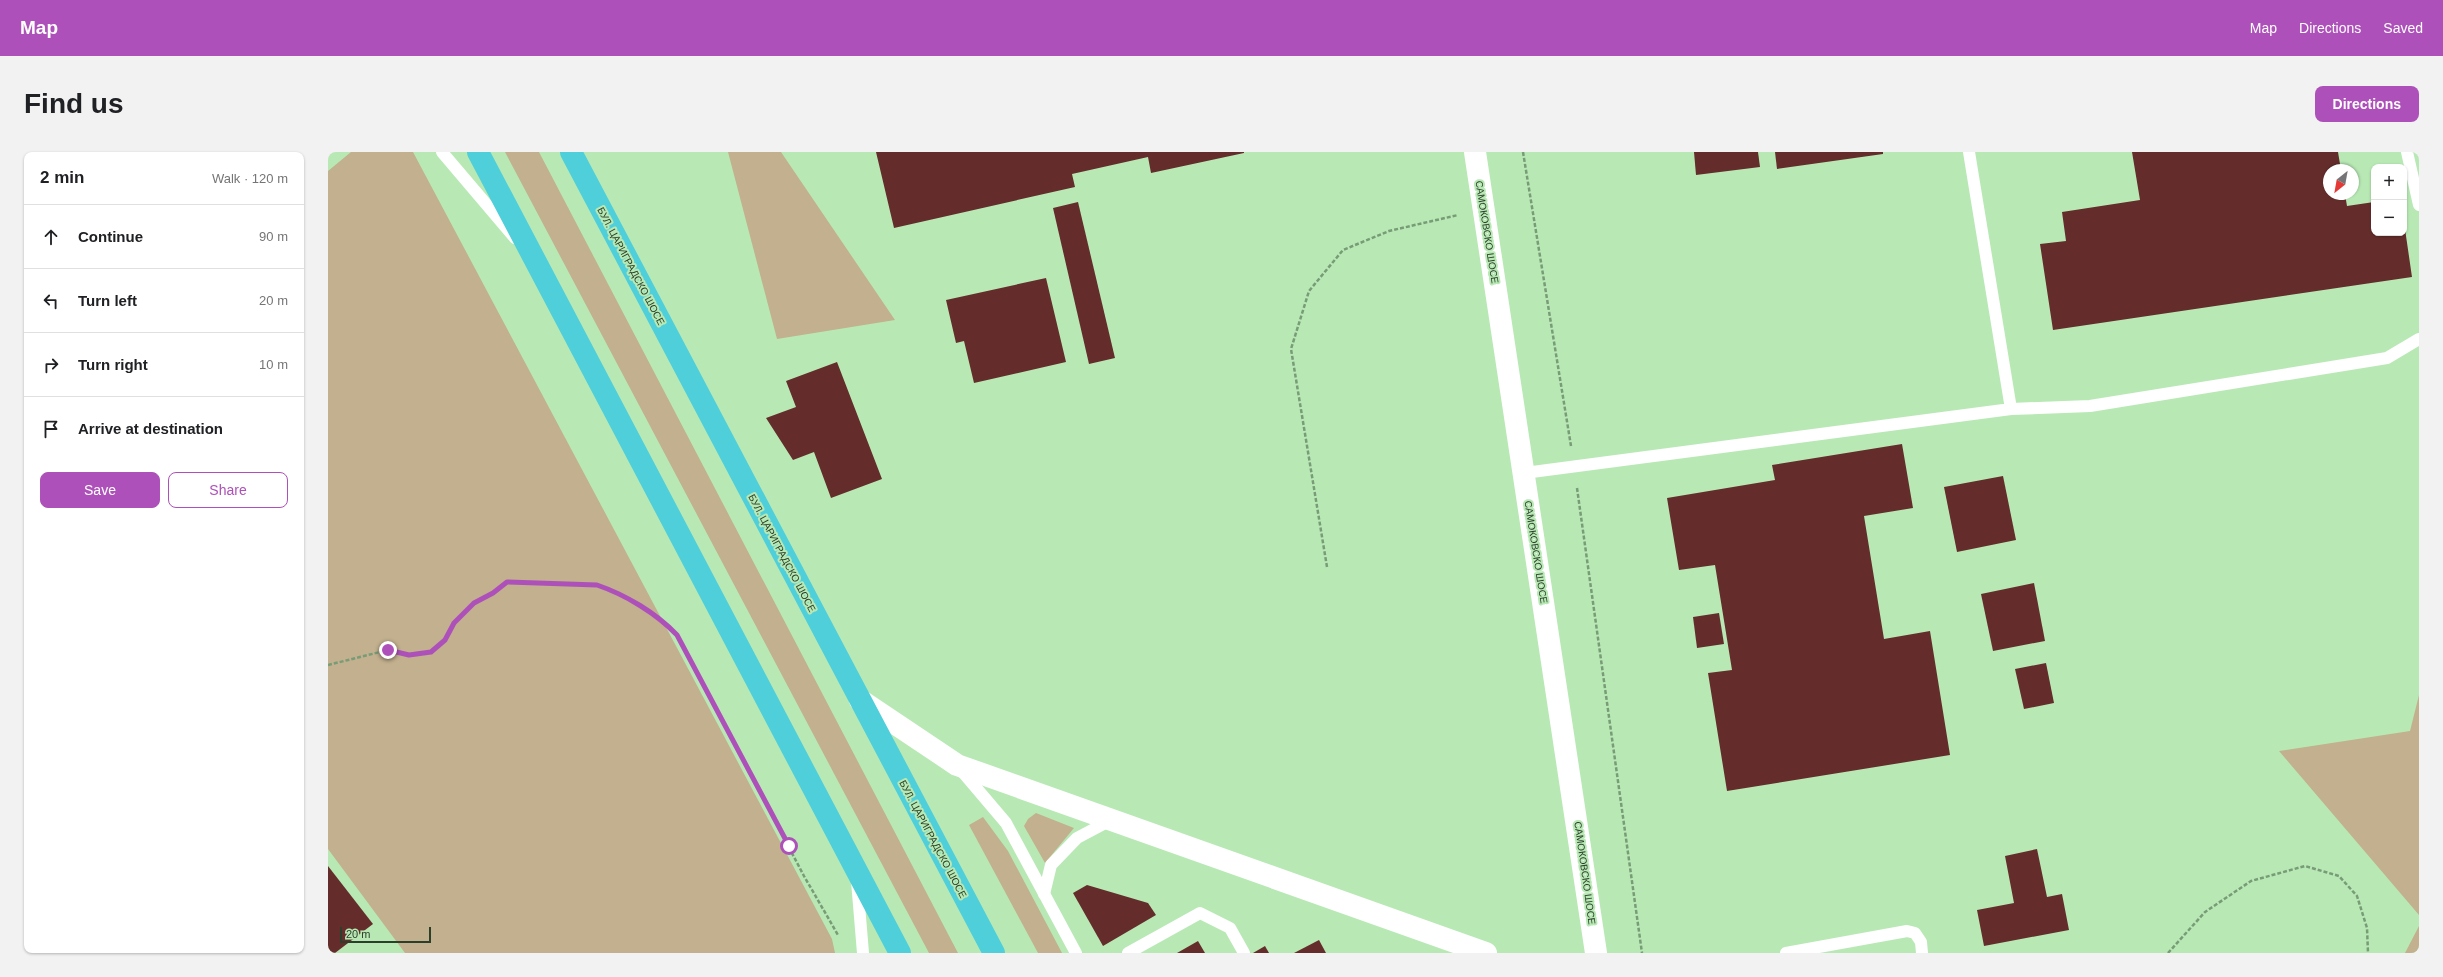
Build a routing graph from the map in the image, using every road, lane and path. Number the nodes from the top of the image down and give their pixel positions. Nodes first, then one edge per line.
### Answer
1 (442, 152) edge
2 (478, 152) edge
3 (571, 152) edge
4 (1475, 152) edge
5 (1523, 152) edge
6 (1968, 152) edge
7 (2407, 152) edge
8 (2419, 205) edge
9 (1484, 209) junction
10 (538, 264) junction
11 (2419, 339) edge
12 (2011, 410) junction
13 (1574, 466) junction
14 (1524, 473) junction
15 (1327, 567) dead end
16 (328, 665) edge
17 (860, 700) junction
18 (957, 765) junction
19 (1111, 820) junction
20 (856, 872) junction
21 (1044, 894) junction
22 (841, 940) dead end
23 (863, 953) edge
24 (900, 953) edge
25 (994, 953) edge
26 (1076, 953) edge
27 (1128, 953) edge
28 (1244, 953) edge
29 (1486, 953) edge
30 (1596, 953) edge
31 (1642, 953) edge
32 (1786, 953) edge
33 (1922, 953) edge
34 (2168, 953) edge
35 (2368, 953) edge

1 - 10 lane
2 - 10 highway
3 - 17 highway, БУЛ. ЦАРИГРАДСКО ШОСЕ
4 - 9 main road, САМОКОВСКО ШОСЕ
5 - 13 path
6 - 12 lane
7 - 8 lane
9 - 14 main road, САМОКОВСКО ШОСЕ
9 - 15 path
10 - 20 highway
11 - 12 lane
12 - 13 lane
13 - 14 lane
13 - 31 path
14 - 30 main road, САМОКОВСКО ШОСЕ
16 - 22 path
17 - 18 main road
17 - 25 highway, БУЛ. ЦАРИГРАДСКО ШОСЕ
18 - 19 main road
18 - 21 lane
19 - 21 lane
19 - 29 main road
20 - 23 lane
20 - 24 highway
21 - 26 lane
27 - 28 lane
32 - 33 lane
34 - 35 path

